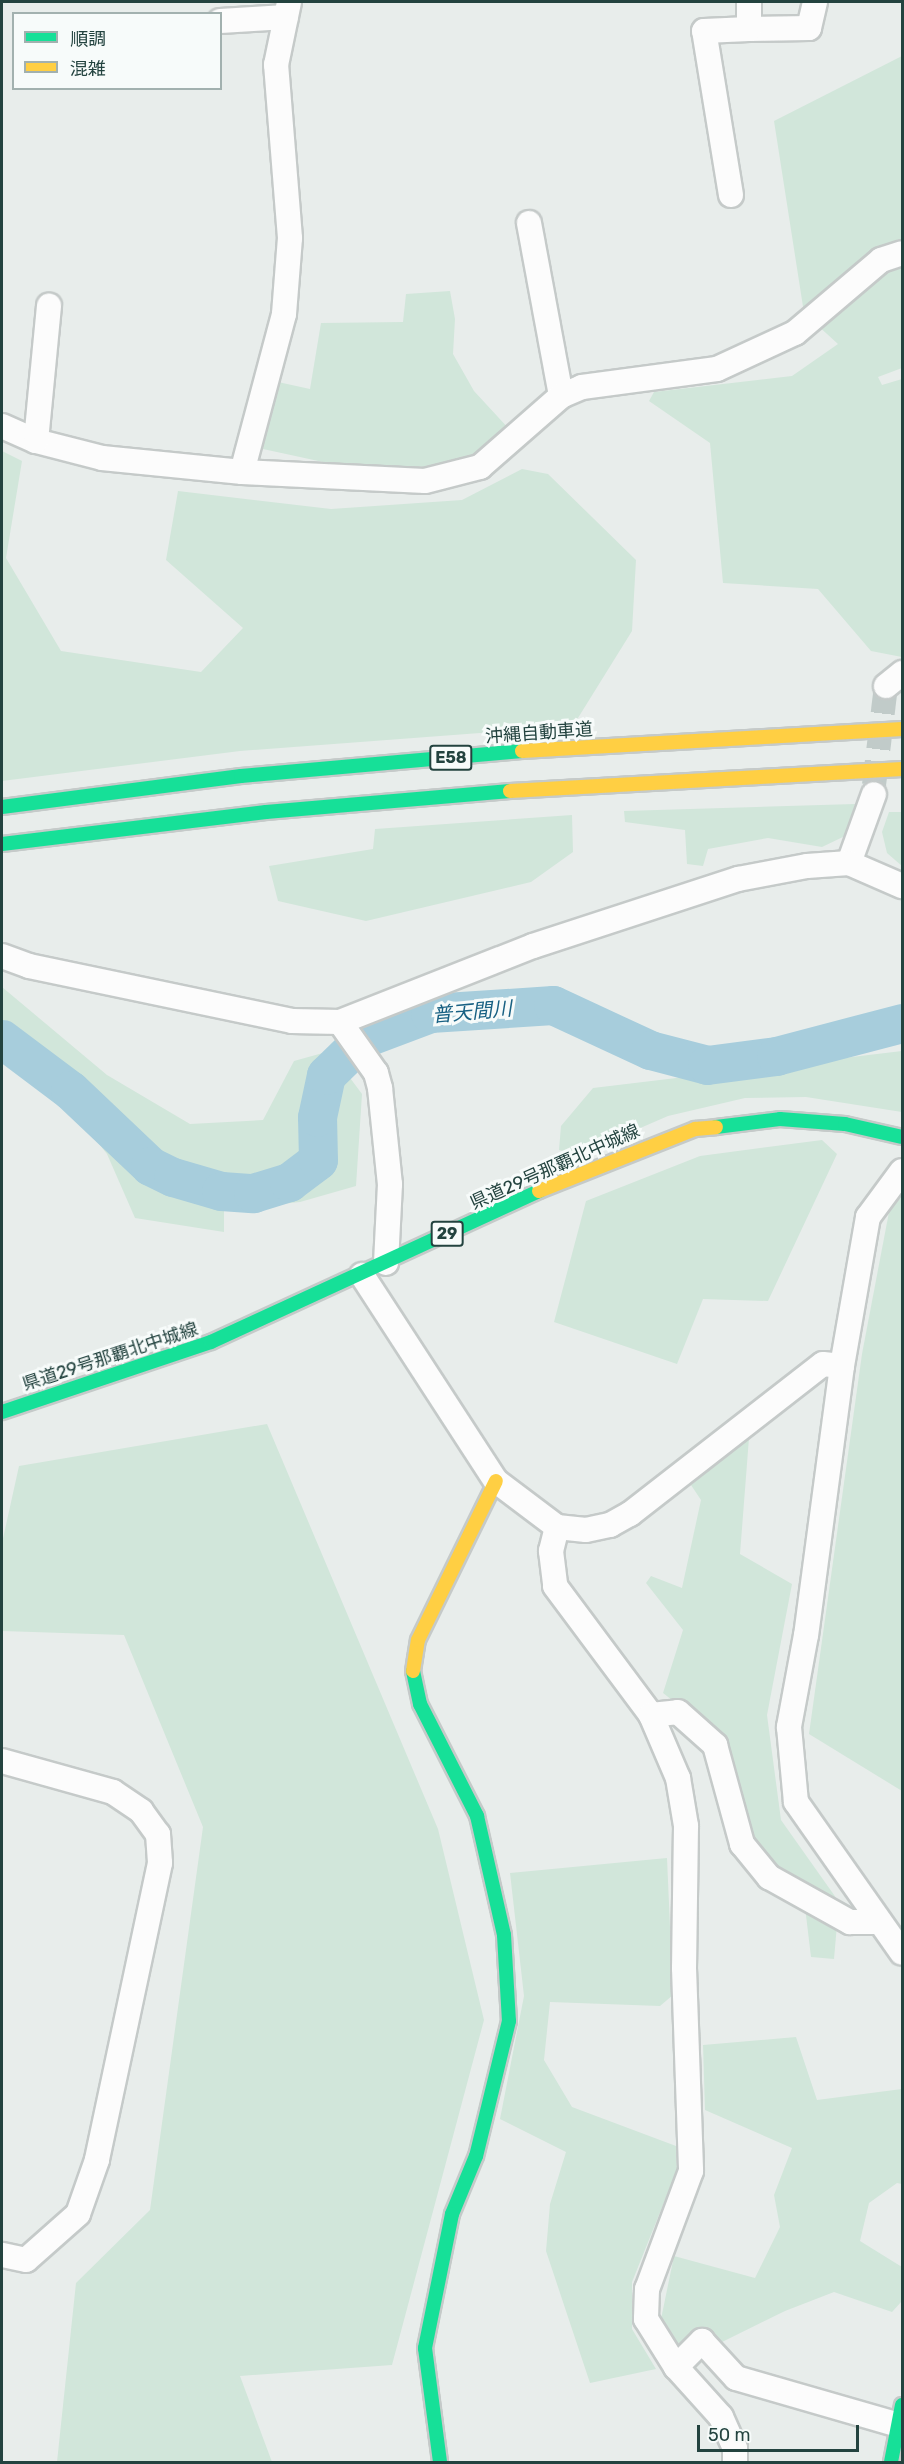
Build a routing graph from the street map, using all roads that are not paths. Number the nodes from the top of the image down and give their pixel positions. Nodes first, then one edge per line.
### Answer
1 (749, 2) edge
2 (815, 2) edge
3 (287, 9) edge
4 (222, 21) edge
5 (749, 29) junction
6 (730, 195) dead end
7 (529, 223) dead end
8 (903, 253) edge
9 (49, 306) dead end
10 (561, 396) junction
11 (2, 426) edge
12 (36, 441) junction
13 (242, 472) junction
14 (903, 729) edge
15 (903, 770) edge
16 (873, 794) tunnel mouth
17 (2, 807) edge
18 (2, 844) edge
19 (849, 863) junction
20 (903, 886) edge
21 (2, 956) edge
22 (341, 1023) junction
23 (903, 1137) edge
24 (903, 1170) edge
25 (386, 1263) junction
26 (362, 1275) junction
27 (842, 1366) junction
28 (2, 1412) edge
29 (496, 1481) junction
30 (557, 1527) junction
31 (651, 1715) junction
32 (2, 1761) edge
33 (877, 1922) junction
34 (903, 1953) edge
35 (2, 2255) edge
36 (676, 2367) junction
37 (901, 2415) edge
38 (440, 2463) edge
39 (735, 2463) edge
40 (891, 2463) edge

1 - 5 street
2 - 5 street
3 - 4 street
3 - 13 street
5 - 6 street
7 - 10 street
8 - 10 street
9 - 12 street
10 - 13 street
11 - 12 street
12 - 13 street
14 - 17 main road, 沖縄自動車道 / E58
15 - 18 main road, E58
16 - 19 street
19 - 20 street
19 - 22 street
21 - 22 street
22 - 25 street
23 - 25 main road, 県道29号那覇北中城線 / 29
24 - 27 street
25 - 26 main road, 県道29号那覇北中城線 / 29
26 - 28 main road, 県道29号那覇北中城線 / 29
26 - 29 street
27 - 30 street
27 - 33 street
29 - 30 street
29 - 38 main road
30 - 31 street
31 - 33 street
31 - 36 street
32 - 35 street
33 - 34 street
36 - 37 street
36 - 39 street
37 - 40 main road

